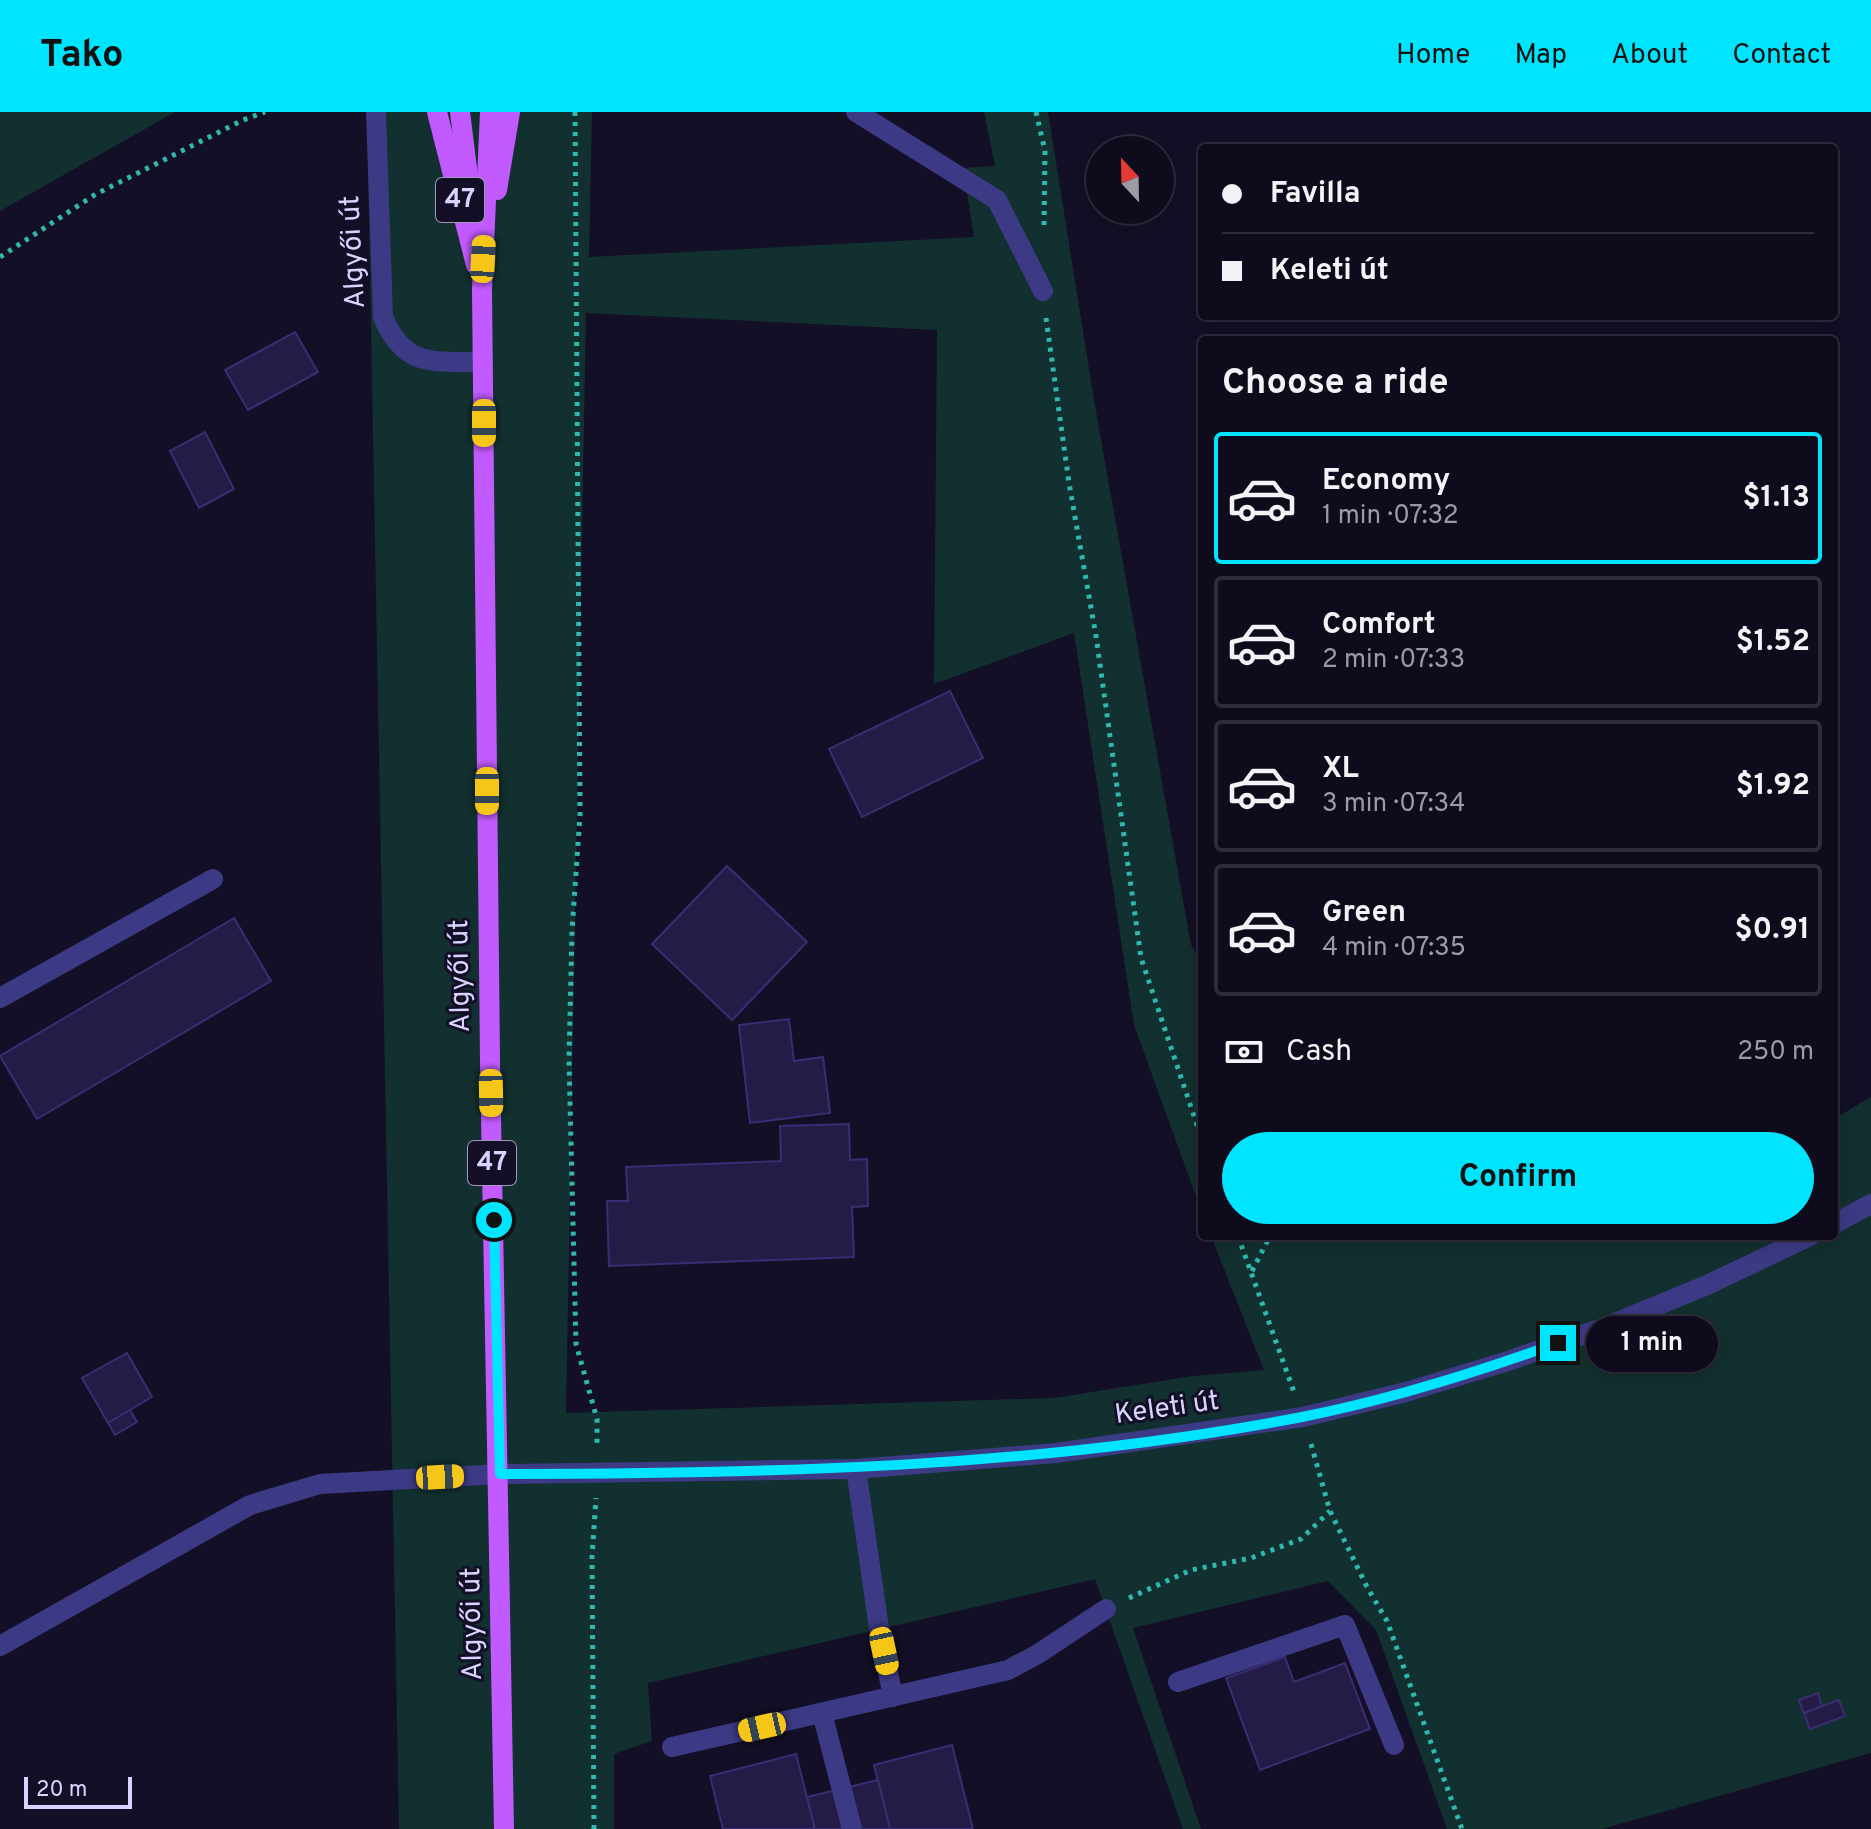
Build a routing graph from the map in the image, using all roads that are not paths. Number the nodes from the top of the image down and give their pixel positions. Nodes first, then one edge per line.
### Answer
1 (376, 112) edge
2 (437, 112) edge
3 (460, 112) edge
4 (490, 112) edge
5 (510, 112) edge
6 (856, 112) edge
7 (482, 289) junction
8 (1043, 291) road end
9 (483, 362) junction
10 (213, 879) dead end
11 (0, 998) edge
12 (1871, 1204) edge
13 (1838, 1222) edge
14 (1802, 1240) edge
15 (856, 1469) junction
16 (500, 1474) junction
17 (1106, 1609) road end
18 (0, 1646) edge
19 (1178, 1682) dead end
20 (893, 1697) junction
21 (822, 1713) junction
22 (1394, 1745) dead end
23 (672, 1747) dead end
24 (504, 1829) edge
25 (852, 1829) edge

1 - 9 street, Algyői út
2 - 7 main road, 47
3 - 7 main road, 47
4 - 7 main road, 47
5 - 7 main road, 47
6 - 8 street
7 - 9 main road, Algyői út / 47
9 - 16 main road, Algyői út / 47
10 - 11 street
12 - 13 street
14 - 15 street, Keleti út
15 - 16 street, Keleti út
15 - 20 street
16 - 18 street, Keleti út
16 - 24 main road, Algyői út / 47
17 - 20 street
19 - 22 street
20 - 21 street
21 - 23 street
21 - 25 street

